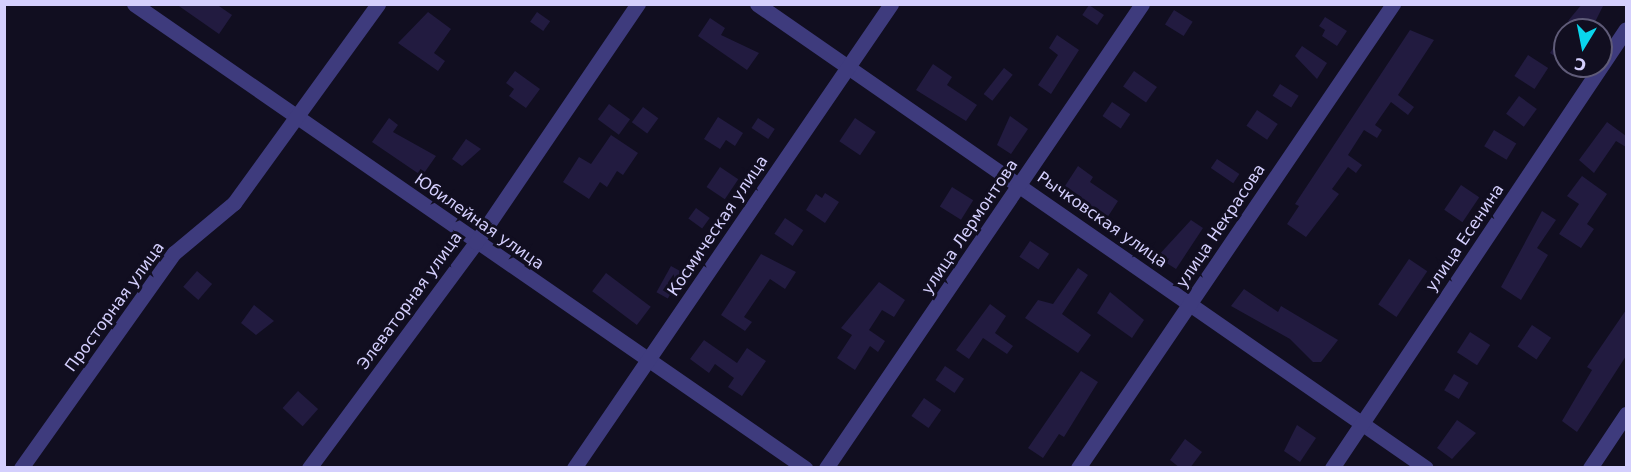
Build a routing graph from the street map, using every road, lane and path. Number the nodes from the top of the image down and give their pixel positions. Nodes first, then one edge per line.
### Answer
1 (134, 4) edge
2 (378, 4) edge
3 (638, 4) edge
4 (757, 4) edge
5 (891, 4) edge
6 (1142, 4) edge
7 (1393, 4) edge
8 (1626, 29) edge
9 (849, 68) junction
10 (299, 119) junction
11 (1021, 185) junction
12 (476, 242) junction
13 (1190, 304) junction
14 (646, 362) junction
15 (1626, 414) edge
16 (1363, 423) junction
17 (21, 468) edge
18 (309, 468) edge
19 (574, 468) edge
20 (805, 468) edge
21 (826, 468) edge
22 (1078, 468) edge
23 (1332, 468) edge
24 (1426, 468) edge
25 (1590, 468) edge

1 - 10 street, Юбилейная улица
2 - 10 street, Просторная улица
3 - 12 street, Элеваторная улица
4 - 9 street, Рычковская улица
5 - 9 street, Космическая улица
6 - 11 street, улица Лермонтова
7 - 13 street, улица Некрасова
8 - 16 street, улица Есенина
9 - 11 street, Рычковская улица
9 - 14 street, Космическая улица
10 - 12 street, Юбилейная улица
10 - 17 street, Просторная улица
11 - 13 street, Рычковская улица
11 - 21 street, улица Лермонтова
12 - 14 street, Юбилейная улица
12 - 18 street, Элеваторная улица
13 - 16 street, Рычковская улица
13 - 22 street, улица Некрасова
14 - 19 street, Космическая улица
14 - 20 street, Юбилейная улица
15 - 25 street
16 - 23 street, улица Есенина
16 - 24 street, Рычковская улица

